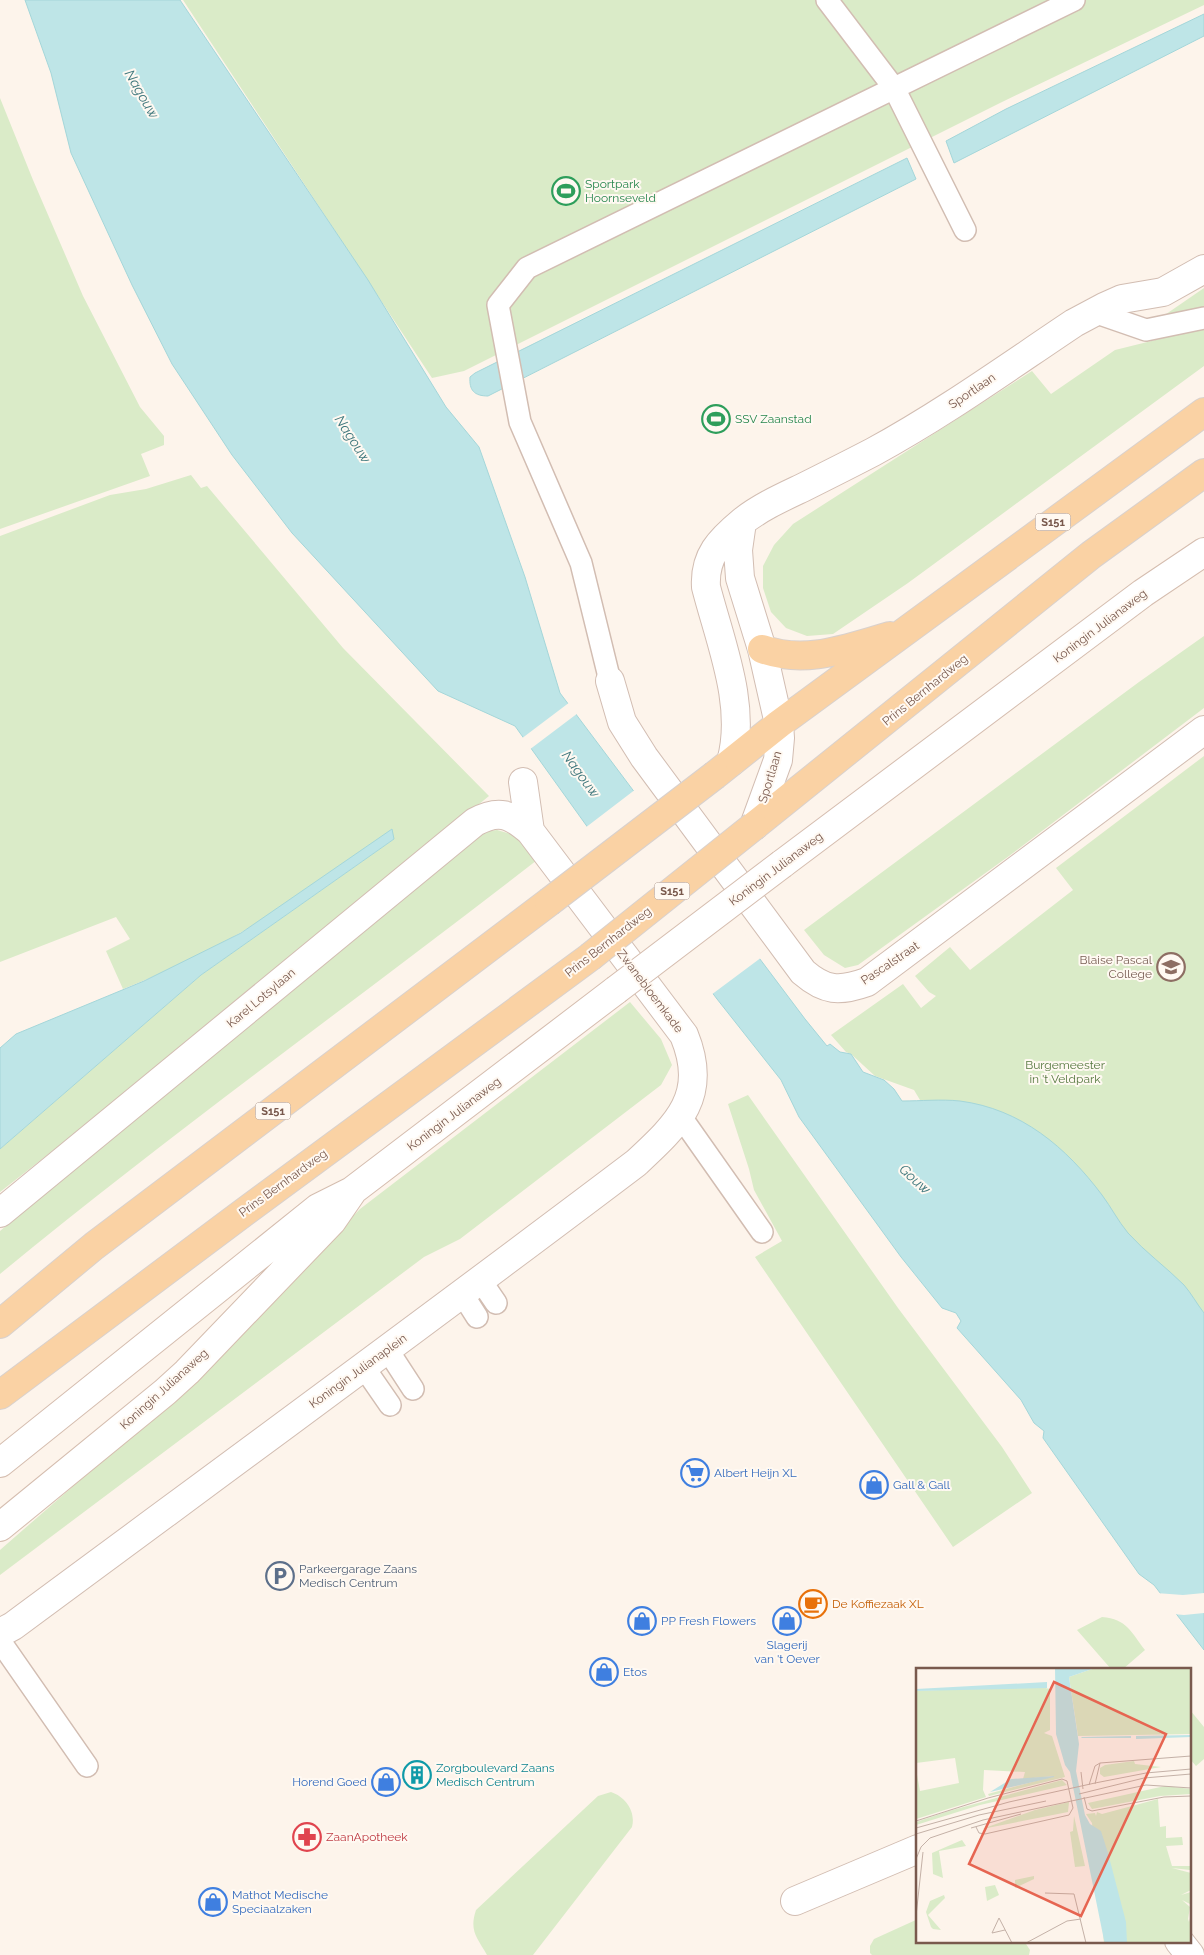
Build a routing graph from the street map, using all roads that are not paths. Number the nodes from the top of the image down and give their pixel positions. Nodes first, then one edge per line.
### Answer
1 (826, 0) edge
2 (1074, 0) edge
3 (894, 88) junction
4 (965, 230) dead end
5 (1204, 269) edge
6 (1094, 312) junction
7 (1204, 318) edge
8 (1204, 412) edge
9 (1204, 473) edge
10 (742, 522) junction
11 (1204, 552) edge
12 (903, 633) junction
13 (762, 649) junction
14 (610, 681) joint
15 (779, 724) junction
16 (1204, 730) edge
17 (723, 769) junction
18 (523, 782) dead end
19 (754, 826) junction
20 (530, 831) junction
21 (693, 1087) joint
22 (681, 1117) junction
23 (352, 1191) junction
24 (0, 1214) edge
25 (762, 1232) dead end
26 (473, 1298) junction
27 (496, 1303) dead end
28 (0, 1324) edge
29 (387, 1349) junction
30 (363, 1366) junction
31 (413, 1389) dead end
32 (0, 1395) edge
33 (390, 1405) dead end
34 (0, 1463) edge
35 (0, 1527) edge
36 (0, 1633) edge
37 (0, 1641) edge
38 (87, 1766) dead end
39 (916, 1850) edge
40 (795, 1901) dead end
41 (1180, 1942) edge
42 (1190, 1955) edge

1 - 3 lane
2 - 3 lane
3 - 4 lane
3 - 14 lane
5 - 6 street, Sportlaan
6 - 7 lane
6 - 10 street, Sportlaan
8 - 12 main road, S151
9 - 19 main road, Prins Bernhardweg / S151
10 - 13 street, Sportlaan
10 - 17 street, Sportlaan
11 - 23 street, Koningin Julianaweg, bridge
12 - 13 main road
12 - 15 main road, S151
13 - 15 street, Sportlaan
14 - 16 street, Pascalstraat
15 - 17 main road, S151
15 - 19 street, Sportlaan
17 - 28 main road, S151, bridge
18 - 20 street
19 - 32 main road, Prins Bernhardweg / S151, bridge
20 - 21 street, Zwanebloemkade
20 - 24 street, Karel Lotsylaan
21 - 22 street, Koningin Julianaplein
22 - 25 lane
22 - 26 street, Koningin Julianaplein
23 - 34 street, Koningin Julianaweg
23 - 35 street, Koningin Julianaweg
26 - 27 lane
26 - 29 street, Koningin Julianaplein
29 - 30 street, Koningin Julianaplein
29 - 31 lane
30 - 33 lane
30 - 36 street, Koningin Julianaplein
37 - 38 lane
39 - 40 street
41 - 42 street

